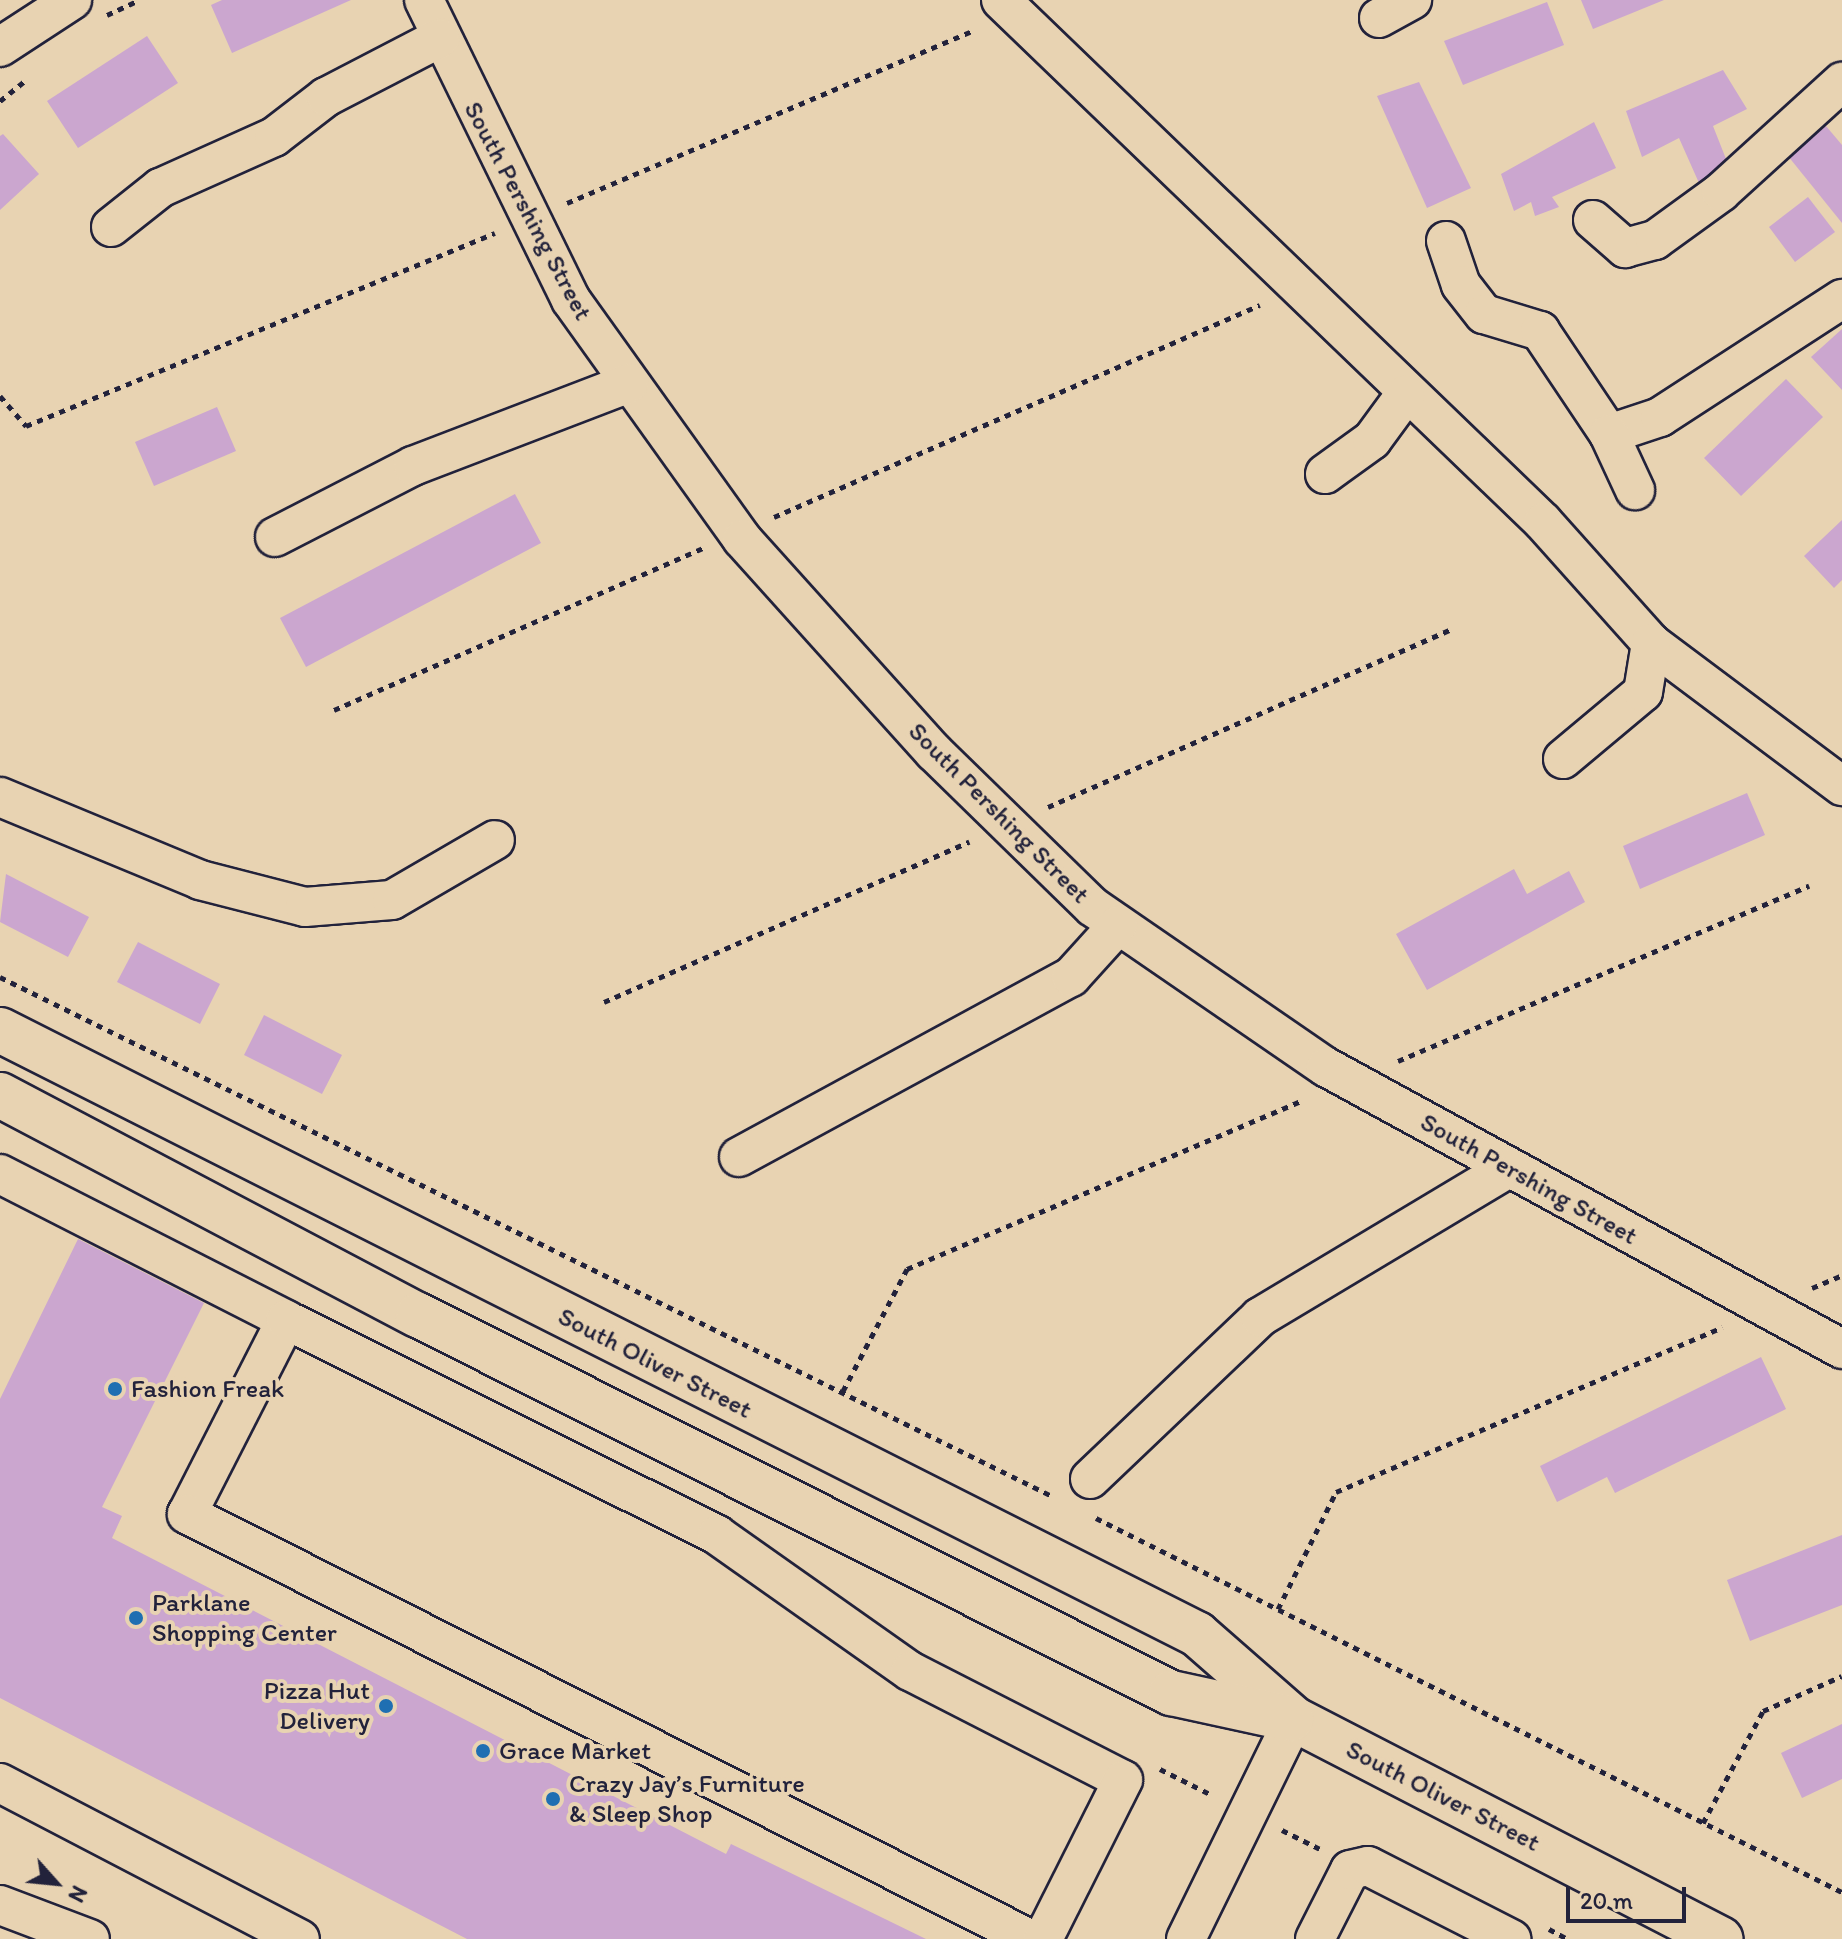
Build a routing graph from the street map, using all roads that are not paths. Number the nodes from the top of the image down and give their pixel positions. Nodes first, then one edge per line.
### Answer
1 (72, 0) edge
2 (424, 0) edge
3 (1001, 0) edge
4 (1412, 0) edge
5 (1379, 18) dead end
6 (440, 38) junction
7 (0, 47) edge
8 (1842, 82) edge
9 (1593, 220) dead end
10 (111, 227) dead end
11 (1446, 241) dead end
12 (1842, 299) edge
13 (629, 383) junction
14 (1405, 395) junction
15 (1609, 434) junction
16 (1325, 474) dead end
17 (1635, 490) dead end
18 (275, 537) dead end
19 (1651, 643) junction
20 (1563, 759) dead end
21 (1842, 786) edge
22 (0, 797) edge
23 (495, 840) dead end
24 (1118, 925) junction
25 (0, 1030) edge
26 (0, 1095) edge
27 (739, 1157) dead end
28 (1509, 1168) junction
29 (0, 1174) edge
30 (286, 1320) junction
31 (1842, 1349) edge
32 (1079, 1498) road end
33 (1294, 1719) junction
34 (0, 1783) edge
35 (0, 1905) edge
36 (90, 1939) edge
37 (300, 1939) edge
38 (1030, 1939) edge
39 (1043, 1939) edge
40 (1186, 1939) edge
41 (1315, 1939) edge
42 (1511, 1939) edge
43 (1721, 1939) edge

1 - 7 street
2 - 6 street, South Pershing Street
3 - 14 street
4 - 5 street
6 - 10 street
6 - 13 street, South Pershing Street
8 - 9 street
11 - 15 street
12 - 15 street
13 - 18 street
13 - 24 street, South Pershing Street
14 - 16 street
14 - 19 street
15 - 17 street
19 - 20 street
19 - 21 street
22 - 23 street
24 - 27 street
24 - 28 street, South Pershing Street
25 - 33 main road, South Oliver Street
26 - 33 main road, South Oliver Street
28 - 31 street, South Pershing Street
28 - 32 street
29 - 30 street
30 - 38 street
30 - 39 street
33 - 40 street
33 - 43 main road, South Oliver Street
34 - 37 street
35 - 36 street
41 - 42 street

